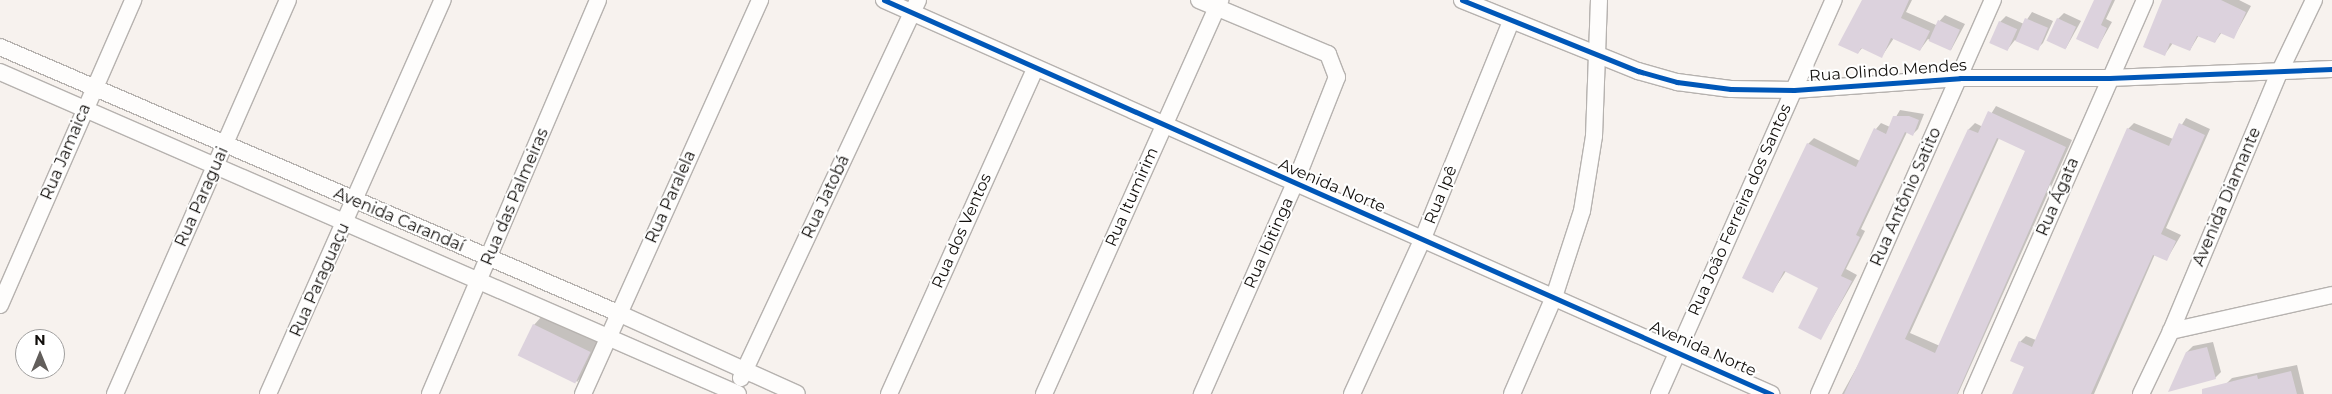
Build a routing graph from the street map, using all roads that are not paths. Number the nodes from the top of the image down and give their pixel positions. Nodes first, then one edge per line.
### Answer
1 (133, 0) edge
2 (288, 0) edge
3 (443, 0) edge
4 (598, 0) edge
5 (760, 0) edge
6 (884, 0) edge
7 (1199, 0) edge
8 (1462, 0) edge
9 (1599, 0) edge
10 (1834, 0) edge
11 (1993, 0) edge
12 (2145, 0) edge
13 (2314, 0) edge
14 (1218, 4) edge
15 (915, 6) edge
16 (1512, 21) junction
17 (0, 47) edge
18 (1597, 54) junction
19 (1035, 68) junction
20 (2332, 68) edge
21 (2280, 71) junction
22 (0, 72) edge
23 (1960, 78) junction
24 (2109, 78) junction
25 (93, 89) junction
26 (1794, 90) junction
27 (84, 108) junction
28 (1164, 125) junction
29 (225, 146) junction
30 (216, 168) junction
31 (1295, 184) junction
32 (355, 202) junction
33 (345, 224) junction
34 (1423, 238) junction
35 (489, 258) junction
36 (480, 280) junction
37 (2332, 295) edge
38 (1554, 297) junction
39 (0, 305) edge
40 (618, 312) junction
41 (2171, 331) junction
42 (608, 335) junction
43 (1677, 351) junction
44 (744, 370) junction
45 (735, 393) edge
46 (115, 394) edge
47 (268, 394) edge
48 (430, 394) edge
49 (582, 394) edge
50 (797, 394) edge
51 (889, 394) edge
52 (1044, 394) edge
53 (1202, 394) edge
54 (1352, 394) edge
55 (1512, 394) edge
56 (1659, 394) edge
57 (1771, 394) edge
58 (1819, 394) edge
59 (1972, 394) edge
60 (2141, 394) edge

1 - 25 street, Rua Jamaica
2 - 29 street, Rua Paraguai
3 - 32 street, Rua Paraguaçu
4 - 35 street, Rua das Palmeiras
5 - 40 street, Rua Paralela
6 - 15 street, Avenida Norte
7 - 14 street
8 - 16 street, Rua Olindo Mendes
9 - 18 street
10 - 26 street, Rua João Ferreira dos Santos
11 - 23 street, Rua Antônio Satito
12 - 24 street, Rua Ágata
13 - 21 street, Avenida Diamante
14 - 28 street, Rua Itumirim
14 - 31 street, Rua Ibitinga
15 - 19 street, Avenida Norte
15 - 44 street, Rua Jatobá
16 - 18 street, Rua Olindo Mendes
16 - 34 street, Rua Ipê
17 - 25 street, Avenida Carandaí
18 - 26 street, Rua Olindo Mendes
18 - 38 street
19 - 28 street, Avenida Norte
19 - 51 street, Rua dos Ventos
20 - 21 street, Rua Olindo Mendes
21 - 24 street, Rua Olindo Mendes
21 - 41 street, Avenida Diamante
22 - 27 street, Avenida Carandaí
23 - 24 street, Rua Olindo Mendes
23 - 26 street, Rua Olindo Mendes
23 - 58 street, Rua Antônio Satito
24 - 59 street, Rua Ágata
25 - 27 street, Rua Jamaica
25 - 29 street, Avenida Carandaí
26 - 43 street, Rua João Ferreira dos Santos
27 - 30 street, Avenida Carandaí
27 - 39 street, Rua Jamaica
28 - 31 street, Avenida Norte
28 - 52 street, Rua Itumirim
29 - 30 street, Rua Paraguai
29 - 32 street, Avenida Carandaí
30 - 33 street, Avenida Carandaí
30 - 46 street, Rua Paraguai
31 - 34 street, Avenida Norte
31 - 53 street, Rua Ibitinga
32 - 33 street, Rua Paraguaçu
32 - 35 street, Avenida Carandaí
33 - 36 street, Avenida Carandaí
33 - 47 street, Rua Paraguaçu
34 - 38 street, Avenida Norte
34 - 54 street, Rua Ipê
35 - 36 street, Rua das Palmeiras
35 - 40 street, Avenida Carandaí
36 - 42 street, Avenida Carandaí
36 - 48 street, Rua das Palmeiras
37 - 41 street
38 - 43 street, Avenida Norte
38 - 55 street
40 - 42 street, Rua Paralela
40 - 44 street, Avenida Carandaí
41 - 60 street, Avenida Diamante
42 - 45 street, Avenida Carandaí
42 - 49 street, Rua Paralela
43 - 56 street, Rua João Ferreira dos Santos
43 - 57 street, Avenida Norte
44 - 45 street, Rua Jatobá
44 - 50 street, Avenida Carandaí

